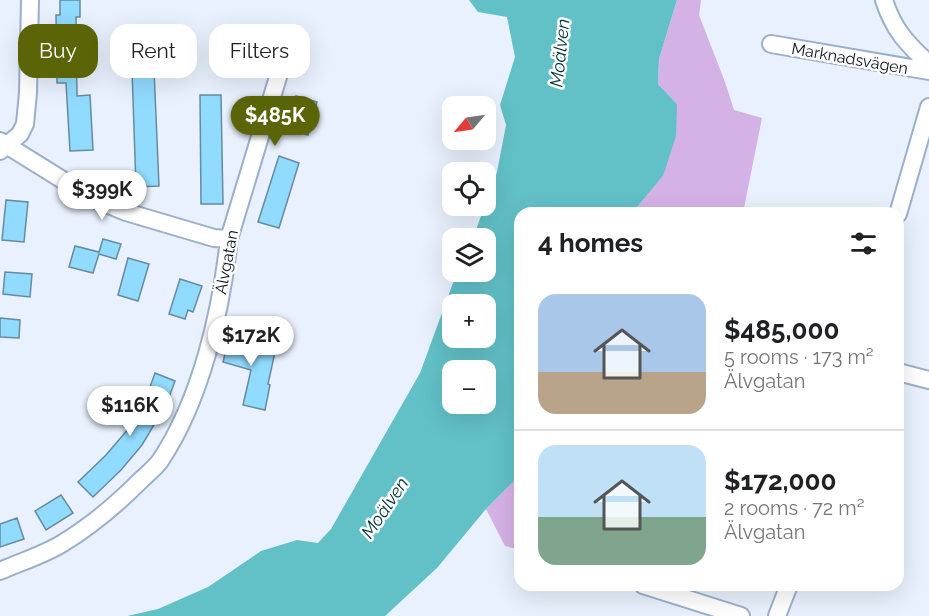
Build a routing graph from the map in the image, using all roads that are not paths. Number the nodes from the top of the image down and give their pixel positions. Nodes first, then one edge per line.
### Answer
1 (30, 0) edge
2 (884, 0) edge
3 (771, 44) dead end
4 (929, 64) edge
5 (929, 71) edge
6 (278, 78) edge
7 (929, 107) edge
8 (2, 146) edge
9 (900, 207) edge
10 (228, 239) junction
11 (904, 374) edge
12 (929, 380) edge
13 (0, 571) edge
14 (662, 591) edge
15 (787, 591) edge
16 (741, 616) edge
17 (777, 616) edge

1 - 8 street
2 - 4 street
3 - 5 street, Marknadsvägen
6 - 10 street, Älvgatan
7 - 9 street
8 - 10 street
10 - 13 street, Älvgatan
11 - 12 street
14 - 16 street
15 - 17 street

